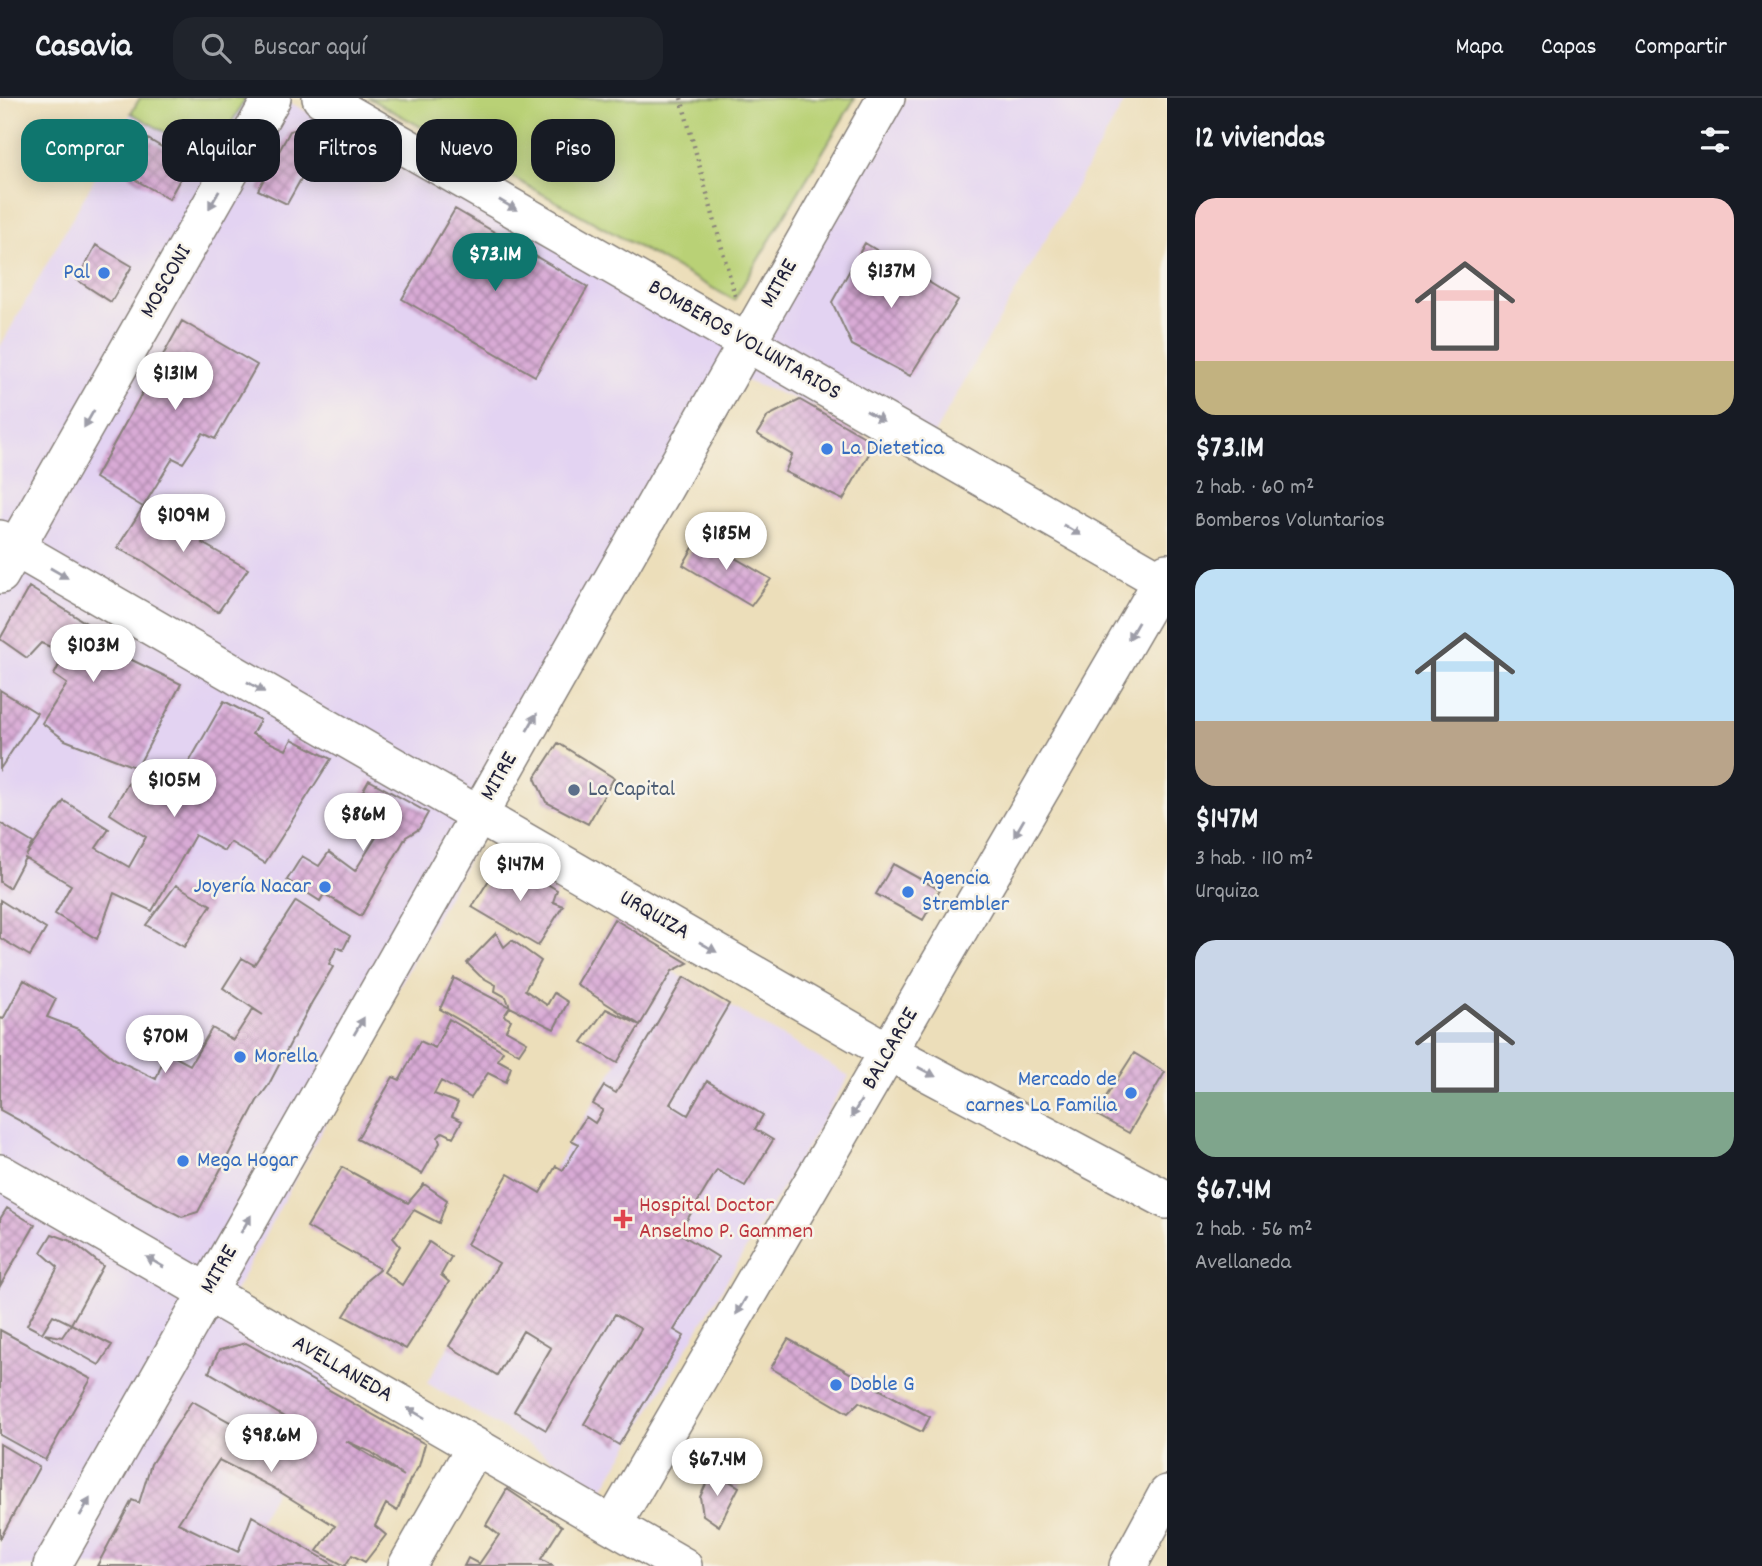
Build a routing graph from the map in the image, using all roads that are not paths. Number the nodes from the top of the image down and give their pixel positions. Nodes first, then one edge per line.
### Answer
1 (272, 98) edge
2 (321, 98) edge
3 (886, 98) edge
4 (747, 343) junction
5 (5, 554) edge
6 (1165, 579) edge
7 (479, 815) junction
8 (889, 1052) junction
9 (0, 1173) edge
10 (1167, 1200) edge
11 (207, 1292) junction
12 (475, 1447) junction
13 (1167, 1494) edge
14 (613, 1525) junction
15 (52, 1566) edge
16 (407, 1566) edge
17 (683, 1566) edge
18 (1128, 1566) edge

1 -> 5 street, MOSCONI
2 -> 4 street, BOMBEROS VOLUNTARIOS
3 - 4 street, MITRE
4 -> 6 street, BOMBEROS VOLUNTARIOS
7 -> 4 street, MITRE
5 -> 7 street, URQUIZA
6 -> 8 street, BALCARCE
7 -> 8 street, URQUIZA
11 -> 7 street, MITRE
8 -> 10 street, URQUIZA
8 -> 14 street, BALCARCE
11 -> 9 street, AVELLANEDA
12 -> 11 street, AVELLANEDA
15 -> 11 street, MITRE
12 - 14 street, AVELLANEDA
12 - 16 street
13 - 18 street
14 - 17 street, AVELLANEDA

